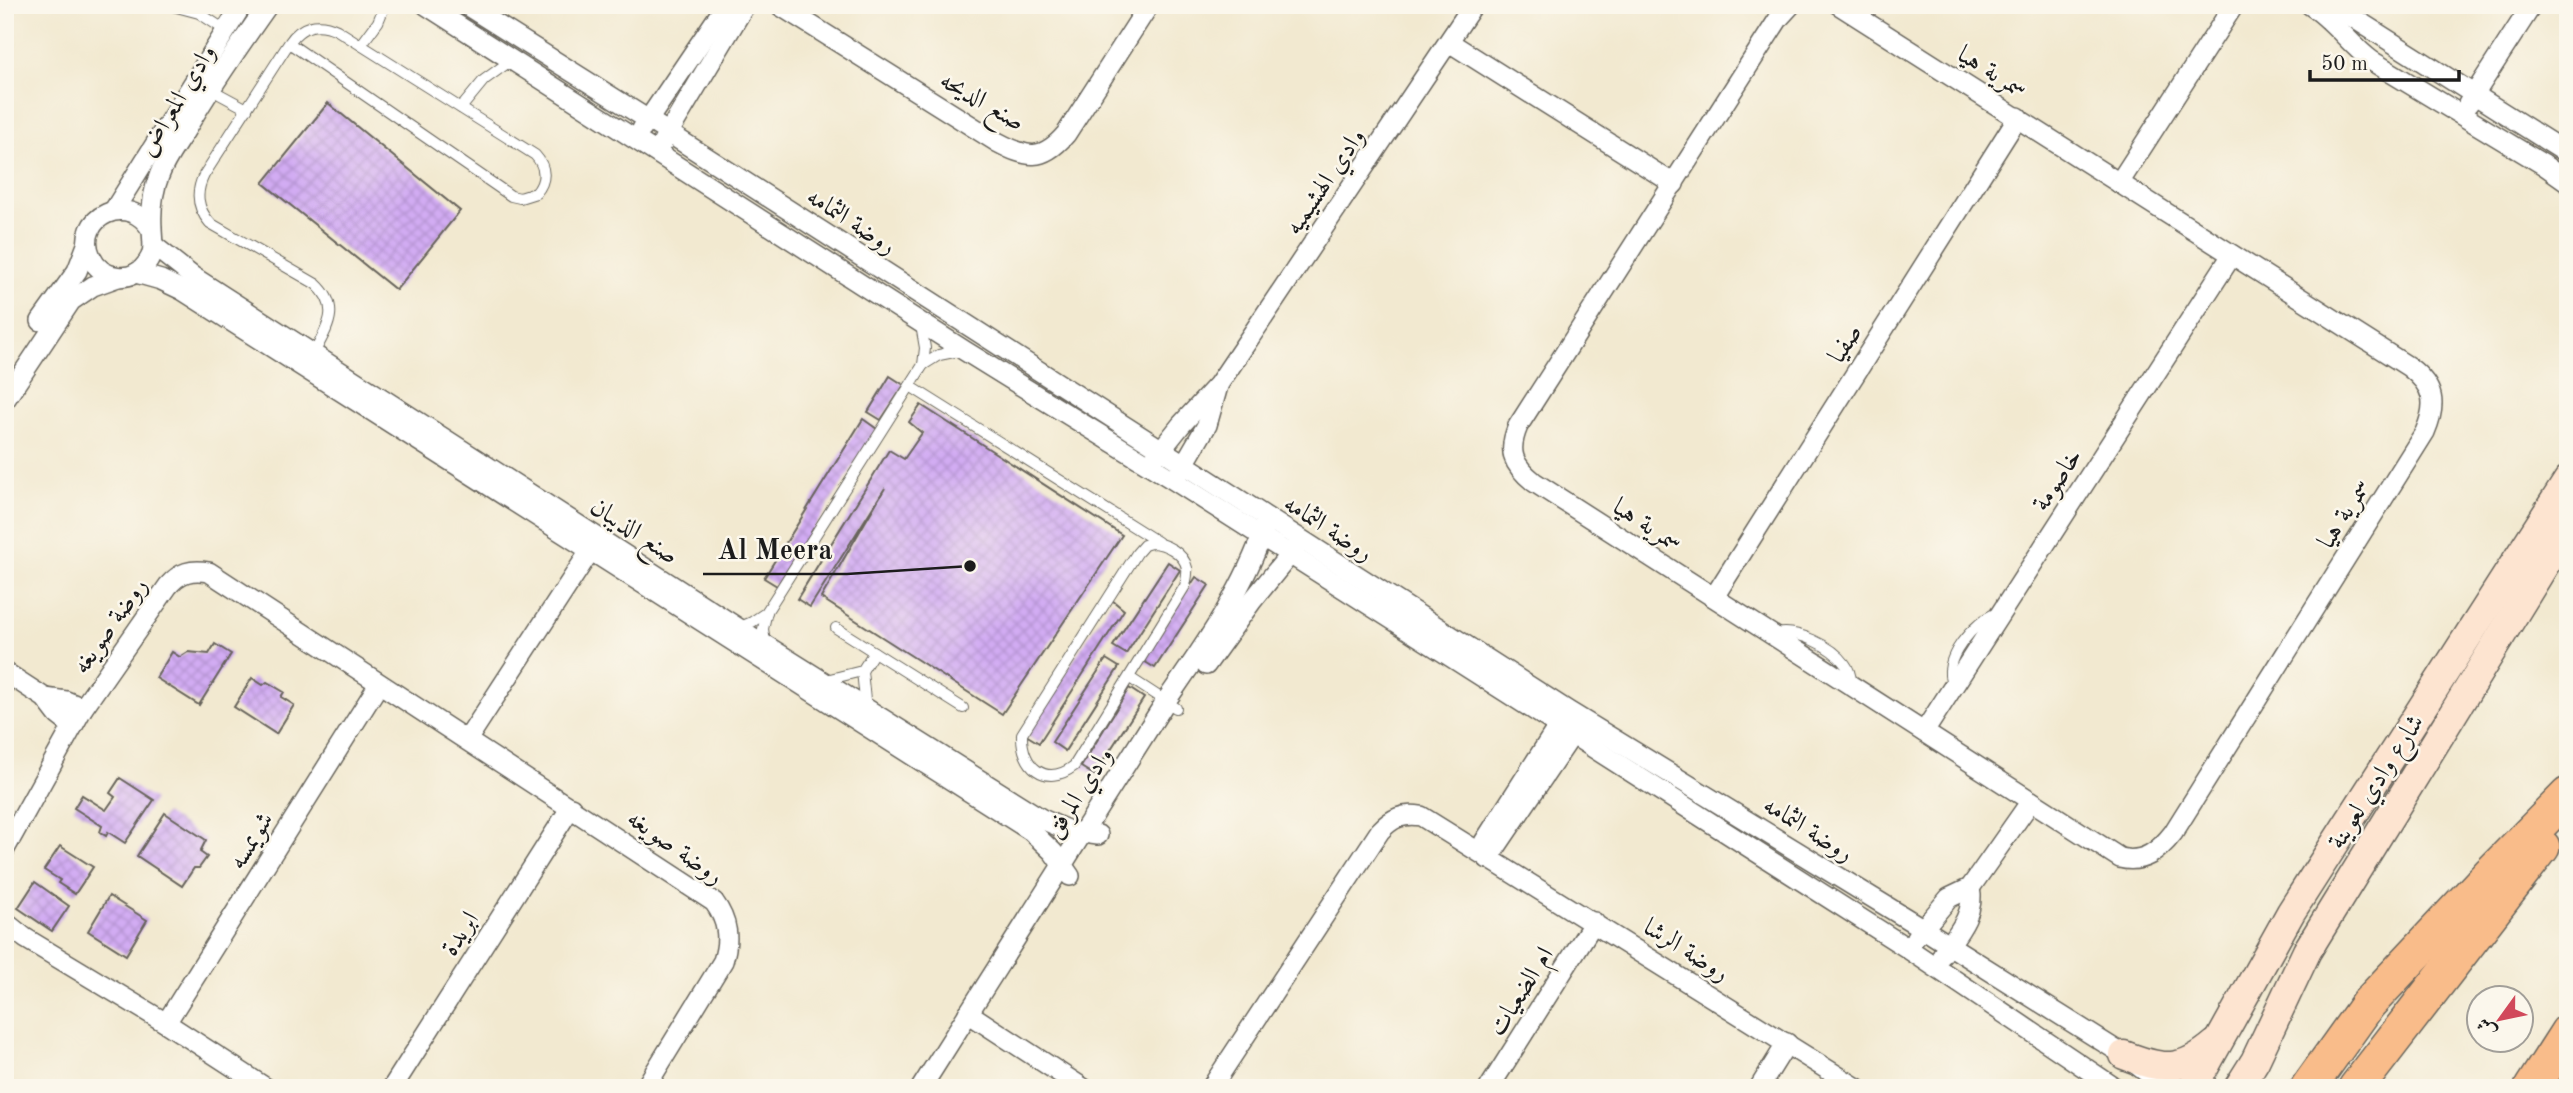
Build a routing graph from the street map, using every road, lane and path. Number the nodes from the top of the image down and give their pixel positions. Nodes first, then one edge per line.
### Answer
1 (169, 5) edge
2 (242, 5) edge
3 (268, 5) edge
4 (385, 5) edge
5 (426, 5) edge
6 (466, 5) edge
7 (726, 5) edge
8 (745, 5) edge
9 (779, 5) edge
10 (1149, 5) edge
11 (1473, 5) edge
12 (1791, 5) edge
13 (1839, 5) edge
14 (2234, 5) edge
15 (2310, 5) edge
16 (2333, 5) edge
17 (2532, 5) edge
18 (225, 30) junction
19 (289, 43) junction
20 (1449, 43) junction
21 (361, 45) junction
22 (219, 58) junction
23 (513, 59) junction
24 (210, 89) junction
25 (2474, 95) junction
26 (461, 108) junction
27 (247, 109) junction
28 (2460, 116) junction
29 (2018, 117) junction
30 (647, 119) junction
31 (668, 133) junction
32 (636, 139) junction
33 (657, 152) junction
34 (2568, 153) edge
35 (2568, 182) edge
36 (2119, 183) junction
37 (1674, 184) junction
38 (114, 211) junction
39 (153, 238) junction
40 (87, 245) junction
41 (2232, 255) junction
42 (127, 275) junction
43 (920, 322) junction
44 (965, 351) junction
45 (314, 353) junction
46 (923, 366) junction
47 (5, 377) edge
48 (1218, 385) junction
49 (910, 386) junction
50 (5, 400) edge
51 (1162, 449) junction
52 (1149, 466) junction
53 (1180, 473) junction
54 (2568, 480) edge
55 (1268, 519) junction
56 (2568, 527) edge
57 (1261, 538) junction
58 (1159, 543) junction
59 (595, 544) junction
60 (1295, 548) junction
61 (1714, 597) junction
62 (767, 611) junction
63 (738, 628) junction
64 (836, 628) dead end
65 (767, 646) junction
66 (874, 652) junction
67 (862, 671) junction
68 (5, 672) edge
69 (1130, 678) junction
70 (822, 680) junction
71 (379, 684) junction
72 (45, 698) junction
73 (1171, 705) junction
74 (83, 708) junction
75 (963, 708) dead end
76 (873, 713) junction
77 (1570, 723) junction
78 (72, 726) junction
79 (1924, 732) junction
80 (467, 740) junction
81 (2568, 795) edge
82 (2031, 801) junction
83 (571, 807) junction
84 (2568, 814) edge
85 (1091, 835) junction
86 (5, 849) edge
87 (1483, 855) junction
88 (1066, 870) junction
89 (1970, 888) junction
90 (5, 922) edge
91 (1594, 922) junction
92 (1922, 928) junction
93 (1949, 944) junction
94 (1907, 948) junction
95 (1935, 966) junction
96 (974, 1016) junction
97 (166, 1023) junction
98 (2568, 1032) edge
99 (2222, 1038) junction
100 (1787, 1044) junction
101 (2124, 1055) junction
102 (2533, 1086) edge
103 (266, 1088) edge
104 (392, 1088) edge
105 (645, 1088) edge
106 (921, 1088) edge
107 (936, 1088) edge
108 (1083, 1088) edge
109 (1211, 1088) edge
110 (1489, 1088) edge
111 (1759, 1088) edge
112 (1857, 1088) edge
113 (2115, 1088) edge
114 (2167, 1088) edge
115 (2193, 1088) edge
116 (2238, 1088) edge
117 (2308, 1088) edge
118 (2356, 1088) edge

1 - 18 lane
2 - 18 street, وادي المعراض
3 - 22 street, وادي المعراض
4 - 21 lane
5 - 23 street, روضة الثمامه
6 - 30 street, روضة الثمامه
7 - 30 street
8 - 31 street
9 - 10 street, صنع الديحه
11 - 20 street, وادي الهشيميه
12 - 37 street, سمرية هيا
13 - 29 street, سمرية هيا
14 - 36 street
15 - 28 street
16 - 25 street
17 - 25 street
18 - 22 street, وادي المعراض
19 - 21 lane
19 - 26 lane
19 - 27 lane
20 - 37 street
20 - 48 street, وادي الهشيميه
21 - 26 lane
22 - 24 street, وادي المعراض
22 - 38 street, وادي المعراض
23 - 26 lane
23 - 32 street, روضة الثمامه
24 - 27 lane
24 - 39 street, وادي المعراض
25 - 28 street
25 - 34 street
27 - 45 lane
28 - 35 street
29 - 36 street, سمرية هيا
29 - 61 street, صفيا
30 - 31 street, روضة الثمامه
30 - 32 street
31 - 33 street
31 - 51 street, روضة الثمامه
32 - 33 street, روضة الثمامه
33 - 43 street, روضة الثمامه
36 - 41 street, سمرية هيا
37 - 61 street, سمرية هيا
38 - 39 street
38 - 40 street, وادي المعراض
39 - 42 street, وادي المعراض
39 - 45 street, صنع الذيبان
40 - 42 street
40 - 47 street, وادي المعراض
41 - 79 street, خاصومة
41 - 82 street, سمرية هيا
42 - 50 street
42 - 59 street, صنع الذيبان
43 - 44 street, روضة الثمامه
43 - 46 lane
44 - 46 lane
44 - 52 street, روضة الثمامه
45 - 59 street, صنع الذيبان
46 - 49 lane
48 - 51 street, وادي الهشيميه
48 - 53 street, وادي الهشيميه
49 - 58 lane
49 - 62 lane
51 - 52 street, وادي الهشيميه
51 - 53 street, روضة الثمامه
52 - 53 street, روضة الثمامه
53 - 55 street, روضة الثمامه
53 - 57 street, روضة الثمامه
54 - 99 main road, شارع وادي لعوينة
55 - 57 street, وادي المرفق
55 - 60 street, روضة الثمامه
56 - 116 main road, شارع وادي لعوينة
57 - 60 street, روضة الثمامه
57 - 73 street, وادي المرفق
58 - 69 lane
58 - 69 lane
59 - 63 street, صنع الذيبان
59 - 80 street
59 - 88 street, صنع الذيبان
60 - 73 street, وادي المرفق
60 - 77 street, روضة الثمامه
61 - 79 street, سمرية هيا
62 - 63 lane
62 - 65 lane
63 - 65 street, صنع الذيبان
64 - 66 lane
65 - 70 street, صنع الذيبان
66 - 67 lane
66 - 75 lane
67 - 70 lane
67 - 76 lane
68 - 72 street, روضة صويغه
69 - 73 lane
70 - 76 street, صنع الذيبان
71 - 74 street, روضة صويغه
71 - 80 street, روضة صويغه
71 - 97 street, شويمسه
72 - 74 street, روضة صويغه
72 - 78 street, روضة صويغه
73 - 85 street, وادي المرفق
74 - 78 street, روضة صويغه
76 - 85 street, صنع الذيبان
77 - 87 street
77 - 92 street, روضة الثمامه
77 - 94 street, روضة الثمامه
78 - 86 street, روضة صويغه
79 - 82 street, سمرية هيا
80 - 83 street, روضة صويغه
81 - 117 highway
82 - 89 street
83 - 104 street, ابريدة
83 - 105 street, روضة صويغه
84 - 118 highway
85 - 88 street, وادي المرفق
87 - 91 street, روضة الرشا
87 - 109 street, روضة الرشا
88 - 96 street, وادي المرفق
89 - 92 street
89 - 93 street
90 - 97 street
91 - 100 street, روضة الرشا
91 - 110 street, ام الضعيات
92 - 93 street, روضة الثمامه
92 - 94 street
93 - 95 street
93 - 101 street, روضة الثمامه
94 - 95 street, روضة الثمامه
95 - 113 street, روضة الثمامه
96 - 106 street, وادي المرفق
96 - 107 street, وادي المرفق
96 - 108 street
97 - 103 street
98 - 102 highway
99 - 101 main road
99 - 115 main road, شارع وادي لعوينة
100 - 111 street
100 - 112 street, روضة الرشا
101 - 114 street, روضة الثمامه

